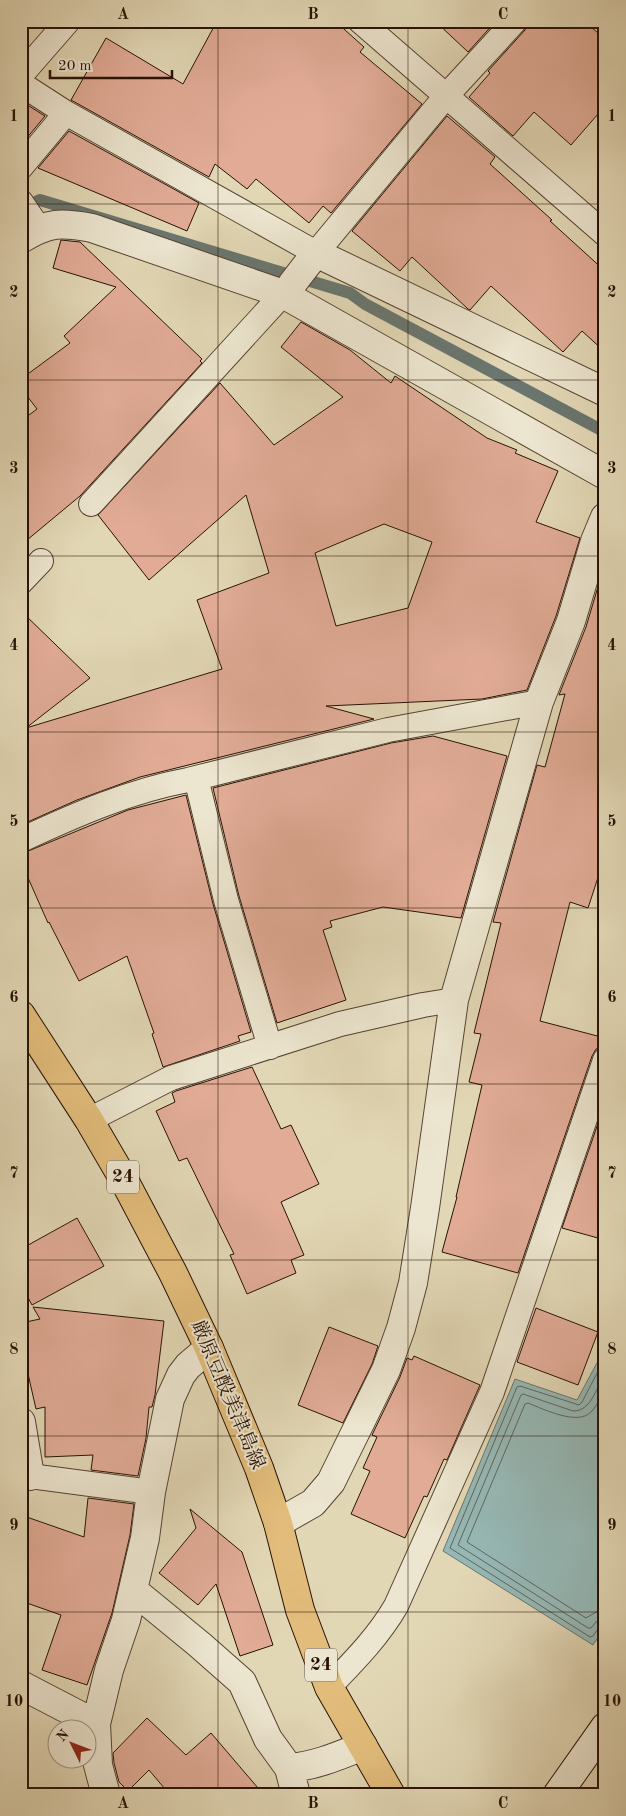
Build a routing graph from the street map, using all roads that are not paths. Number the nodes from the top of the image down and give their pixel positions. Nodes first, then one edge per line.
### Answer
1 (68, 21) edge
2 (360, 21) edge
3 (515, 21) edge
4 (21, 75) edge
5 (21, 84) edge
6 (446, 96) junction
7 (66, 113) junction
8 (21, 167) edge
9 (29, 223) edge
10 (605, 234) edge
11 (314, 256) junction
12 (288, 289) junction
13 (605, 392) edge
14 (605, 475) edge
15 (91, 504) dead end
16 (605, 517) edge
17 (41, 561) dead end
18 (21, 582) edge
19 (539, 702) junction
20 (196, 778) junction
21 (21, 840) edge
22 (454, 1000) junction
23 (21, 1015) edge
24 (270, 1046) junction
25 (605, 1060) edge
26 (89, 1120) junction
27 (209, 1348) junction
28 (21, 1422) edge
29 (26, 1474) edge
30 (151, 1492) junction
31 (278, 1523) junction
32 (133, 1590) junction
33 (21, 1685) edge
34 (329, 1687) junction
35 (84, 1718) edge
36 (97, 1718) edge
37 (605, 1727) edge
38 (363, 1746) junction
39 (98, 1765) edge
40 (289, 1768) junction
41 (106, 1795) edge
42 (296, 1795) edge
43 (391, 1795) edge
44 (557, 1795) edge

1 - 4 lane
2 - 6 lane
3 - 6 lane
5 - 7 lane
6 - 10 lane
6 - 11 lane
7 - 8 lane
7 - 11 lane
9 - 12 street
11 - 12 street
11 - 13 street
12 - 14 street
12 - 15 lane
16 - 19 street
17 - 18 lane
19 - 20 lane
19 - 22 street
20 - 21 lane
20 - 24 lane
22 - 24 lane
22 - 31 street
23 - 26 main road, 厳原豆酘美津島線 / 24
24 - 26 lane
25 - 34 lane
26 - 27 main road, 厳原豆酘美津島線 / 24
27 - 30 street
27 - 31 main road, 厳原豆酘美津島線 / 24
28 - 29 street
29 - 30 lane
30 - 32 street
31 - 34 main road, 厳原豆酘美津島線 / 24
32 - 36 street
32 - 40 street
33 - 35 street
34 - 38 main road, 厳原豆酘美津島線 / 24
37 - 44 street
38 - 40 street
38 - 43 main road, 厳原豆酘美津島線 / 24
39 - 41 street
40 - 42 street

